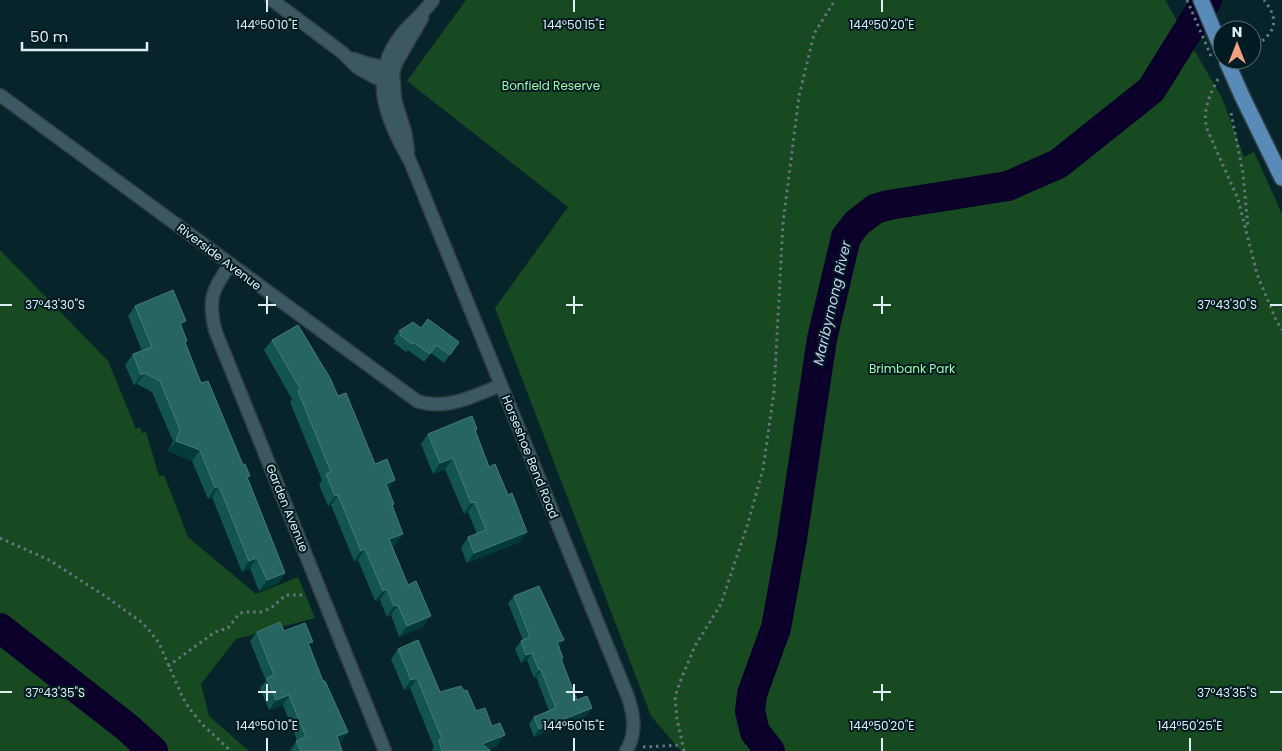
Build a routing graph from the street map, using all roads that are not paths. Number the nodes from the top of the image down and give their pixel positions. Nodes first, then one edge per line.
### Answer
1 (272, 0) edge
2 (434, 0) edge
3 (1201, 0) edge
4 (1212, 32) edge
5 (1228, 70) edge
6 (387, 74) junction
7 (0, 94) edge
8 (1282, 178) edge
9 (230, 265) junction
10 (501, 385) junction
11 (630, 750) edge
12 (385, 751) edge

1 - 6 street
2 - 6 street
3 - 4 main road
5 - 8 main road, bridge
6 - 10 street, Horseshoe Bend Road
7 - 9 street, Riverside Avenue
9 - 10 street, Riverside Avenue
9 - 12 street, Garden Avenue
10 - 11 street, Horseshoe Bend Road

